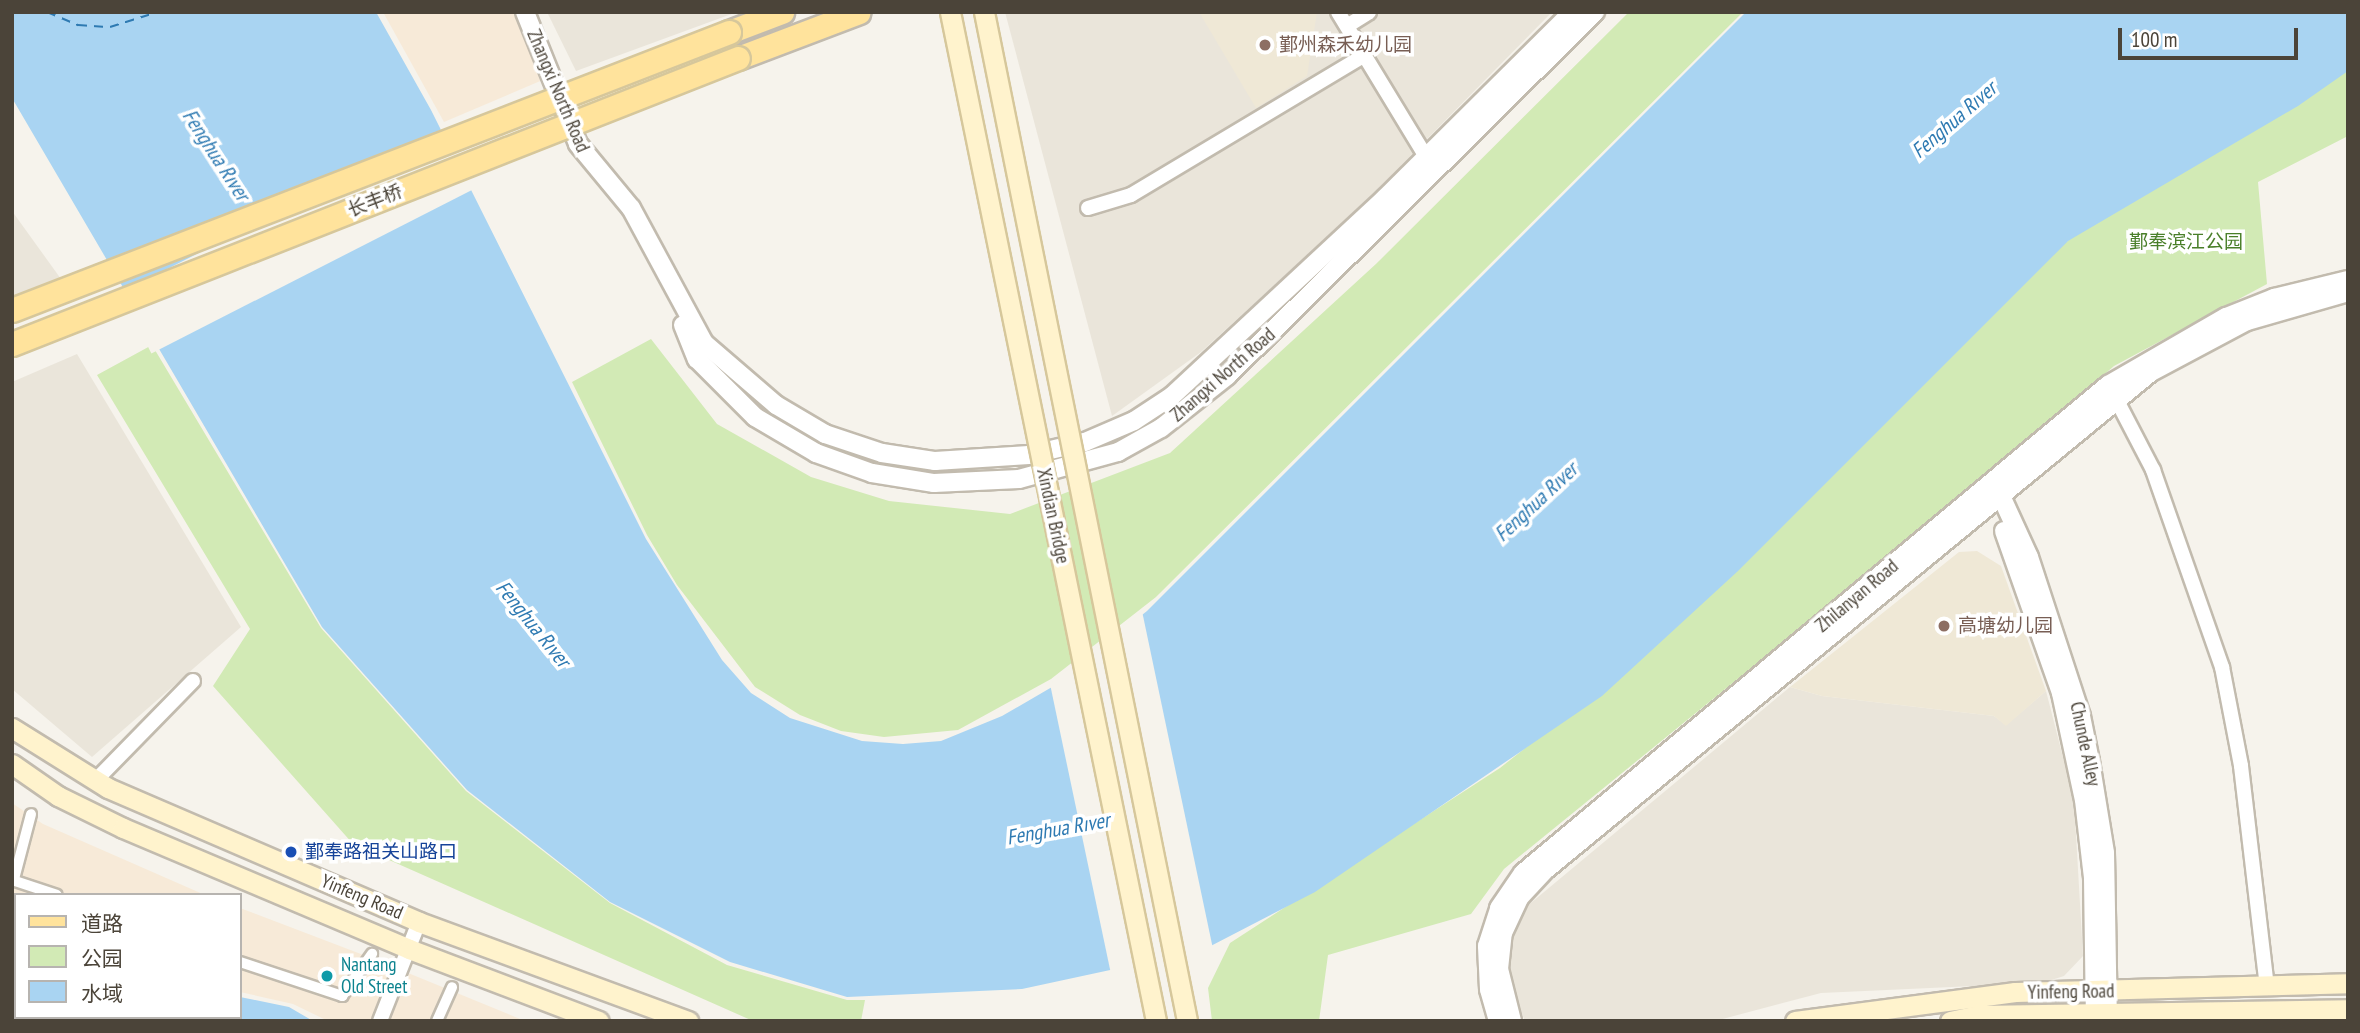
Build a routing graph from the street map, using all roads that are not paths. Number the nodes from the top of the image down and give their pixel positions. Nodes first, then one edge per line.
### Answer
1 (525, 12) edge
2 (782, 12) edge
3 (859, 12) edge
4 (950, 12) edge
5 (984, 12) edge
6 (1338, 12) edge
7 (1369, 12) edge
8 (1572, 12) edge
9 (1595, 12) edge
10 (1347, 26) junction
11 (1365, 55) junction
12 (1426, 157) junction
13 (1088, 208) dead end
14 (664, 272) junction
15 (2348, 280) edge
16 (2348, 292) edge
17 (12, 310) edge
18 (12, 344) edge
19 (2112, 392) junction
20 (1992, 492) junction
21 (193, 681) dead end
22 (12, 728) edge
23 (12, 764) edge
24 (95, 781) junction
25 (31, 814) dead end
26 (17, 849) edge
27 (13, 879) edge
28 (52, 893) edge
29 (419, 922) junction
30 (409, 949) junction
31 (372, 954) dead end
32 (242, 963) edge
33 (2348, 983) edge
34 (2267, 986) junction
35 (453, 987) dead end
36 (2100, 992) junction
37 (2348, 1009) edge
38 (2101, 1018) edge
39 (380, 1021) edge
40 (437, 1021) edge
41 (599, 1021) edge
42 (688, 1021) edge
43 (1156, 1021) edge
44 (1187, 1021) edge
45 (1498, 1021) edge
46 (1513, 1021) edge
47 (1795, 1021) edge
48 (1950, 1021) edge

1 - 14 street, Zhangxi North Road
2 - 17 main road, 长丰桥, bridge
3 - 18 main road, 长丰桥, bridge
4 - 43 main road, Xindian Bridge, bridge
5 - 44 main road, Xindian Bridge, bridge
6 - 10 street
7 - 10 street
8 - 12 street, Zhangxi North Road
9 - 14 street, Zhangxi North Road
10 - 11 street
11 - 12 street
11 - 13 street
12 - 14 street, Zhangxi North Road
15 - 19 street, Zhilanyan Road
16 - 19 street, Zhilanyan Road
19 - 20 street, Zhilanyan Road
19 - 34 street
20 - 36 street, Chunde Alley
20 - 45 street, Zhilanyan Road
20 - 46 street, Zhilanyan Road
21 - 24 street
22 - 24 main road, Yinfeng Road
23 - 30 main road, Yinfeng Road
24 - 29 main road, Yinfeng Road
25 - 26 street
26 - 27 street
27 - 28 street
29 - 30 street
29 - 42 main road, Yinfeng Road
30 - 39 street
30 - 41 main road, Yinfeng Road
31 - 32 street
33 - 34 main road, Yinfeng Road
34 - 36 main road, Yinfeng Road
35 - 40 street
36 - 38 street, Chunde Alley
36 - 47 main road, Yinfeng Road
37 - 38 main road, Yinfeng Road
38 - 48 main road, Yinfeng Road

